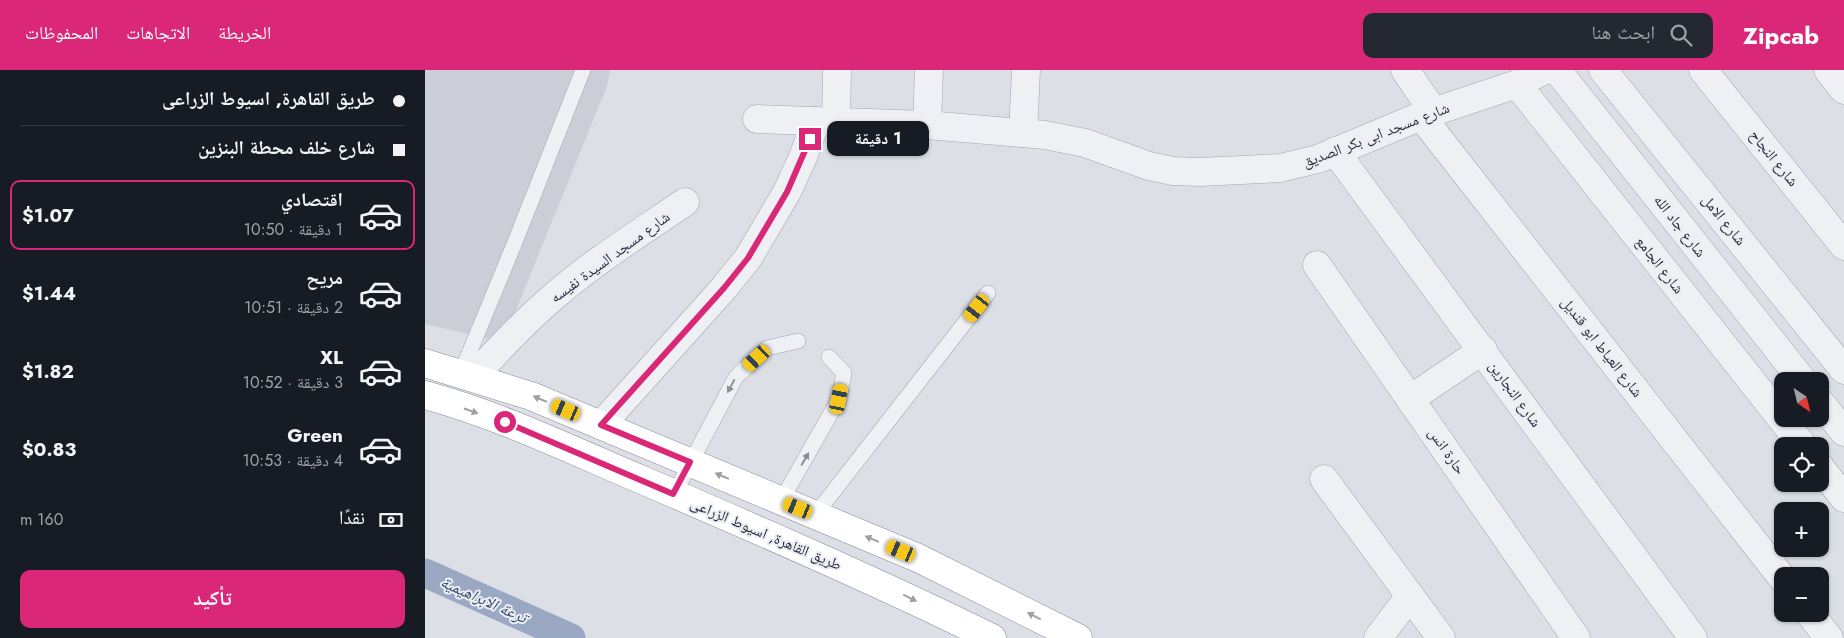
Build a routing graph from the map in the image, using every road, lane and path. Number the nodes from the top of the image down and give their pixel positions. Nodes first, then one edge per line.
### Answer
1 (583, 70) edge
2 (837, 70) edge
3 (929, 70) edge
4 (1026, 70) edge
5 (1405, 70) edge
6 (1603, 70) edge
7 (1703, 70) edge
8 (1829, 70) edge
9 (1539, 73) edge
10 (1844, 90) edge
11 (1427, 114) junction
12 (757, 119) dead end
13 (826, 122) junction
14 (927, 125) junction
15 (1023, 133) junction
16 (1335, 151) junction
17 (685, 202) dead end
18 (1844, 246) edge
19 (1317, 265) dead end
20 (988, 293) dead end
21 (798, 342) dead end
22 (1483, 350) junction
23 (829, 357) dead end
24 (425, 363) edge
25 (1844, 370) edge
26 (1795, 372) edge
27 (467, 375) junction
28 (425, 395) edge
29 (1410, 398) junction
30 (1829, 413) edge
31 (601, 425) junction
32 (1844, 432) edge
33 (1797, 437) edge
34 (690, 462) junction
35 (1324, 479) dead end
36 (1829, 479) edge
37 (673, 494) junction
38 (1844, 498) edge
39 (781, 501) junction
40 (815, 515) junction
41 (1774, 567) edge
42 (1410, 596) junction
43 (1816, 622) edge
44 (992, 638) edge
45 (1078, 638) edge
46 (1378, 638) edge
47 (1441, 638) edge
48 (1576, 638) edge
49 (1693, 638) edge
50 (1829, 638) edge

1 - 27 lane
2 - 13 street
3 - 14 street
4 - 15 street
5 - 11 street, شارع العياط ابو قنديل
6 - 25 street, شارع الامل
7 - 18 street, شارع النجاح
8 - 10 street
9 - 11 street, شارع مسجد ابى بكر الصديق
9 - 26 street, شارع جاد الله
9 - 33 street, شارع الجامع
11 - 16 street, شارع مسجد ابى بكر الصديق
11 - 41 street, شارع العياط ابو قنديل
12 - 13 street, شارع مسجد ابى بكر الصديق
13 - 14 street, شارع مسجد ابى بكر الصديق
13 - 31 street
14 - 15 street, شارع مسجد ابى بكر الصديق
15 - 16 street, شارع مسجد ابى بكر الصديق
16 - 22 street, شارع النجارين
17 - 27 street, شارع مسجد السيدة نفيسه
19 - 29 street, حارة انس
20 - 40 lane
21 -> 34 lane
22 - 29 street
22 - 49 street, شارع النجارين
39 -> 23 lane
24 - 27 highway
31 -> 27 highway
28 -> 37 highway, طريق القاهرة, اسيوط الزراعى
29 - 48 street, حارة انس
30 - 32 street
31 - 34 highway
34 - 37 lane
39 -> 34 highway
35 - 42 street
36 - 38 street
37 -> 44 highway, طريق القاهرة, اسيوط الزراعى
39 - 40 highway
45 -> 40 highway
42 - 46 street
42 - 47 street
43 - 50 street

